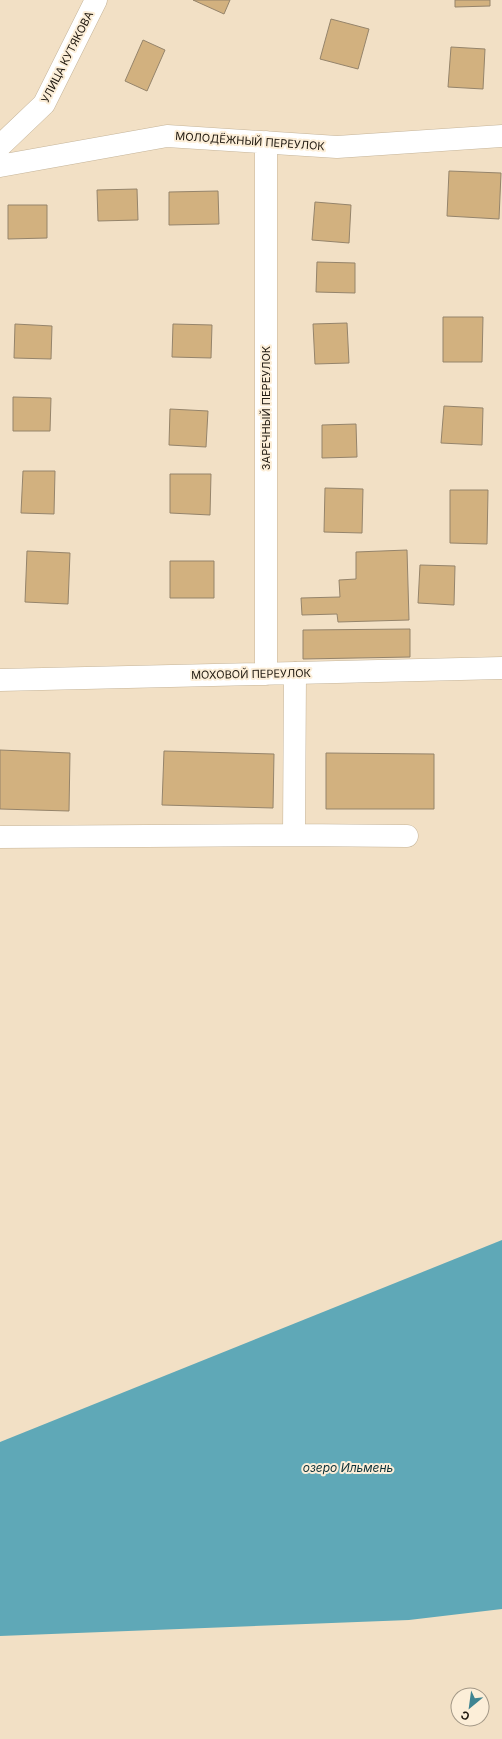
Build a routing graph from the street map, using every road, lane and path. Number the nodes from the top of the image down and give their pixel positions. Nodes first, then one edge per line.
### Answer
1 (96, 0) edge
2 (502, 136) edge
3 (266, 142) junction
4 (0, 146) edge
5 (0, 166) edge
6 (502, 668) edge
7 (296, 673) junction
8 (266, 674) junction
9 (0, 680) edge
10 (294, 835) junction
11 (408, 836) dead end
12 (0, 837) edge

1 - 4 street, УЛИЦА КУТЯКОВА
2 - 3 street, МОЛОДЁЖНЫЙ ПЕРЕУЛОК
3 - 5 street, МОЛОДЁЖНЫЙ ПЕРЕУЛОК
3 - 8 street, ЗАРЕЧНЫЙ ПЕРЕУЛОК
6 - 7 street, МОХОВОЙ ПЕРЕУЛОК
7 - 8 street, МОХОВОЙ ПЕРЕУЛОК
7 - 10 street
8 - 9 street, МОХОВОЙ ПЕРЕУЛОК
10 - 11 street
10 - 12 street

